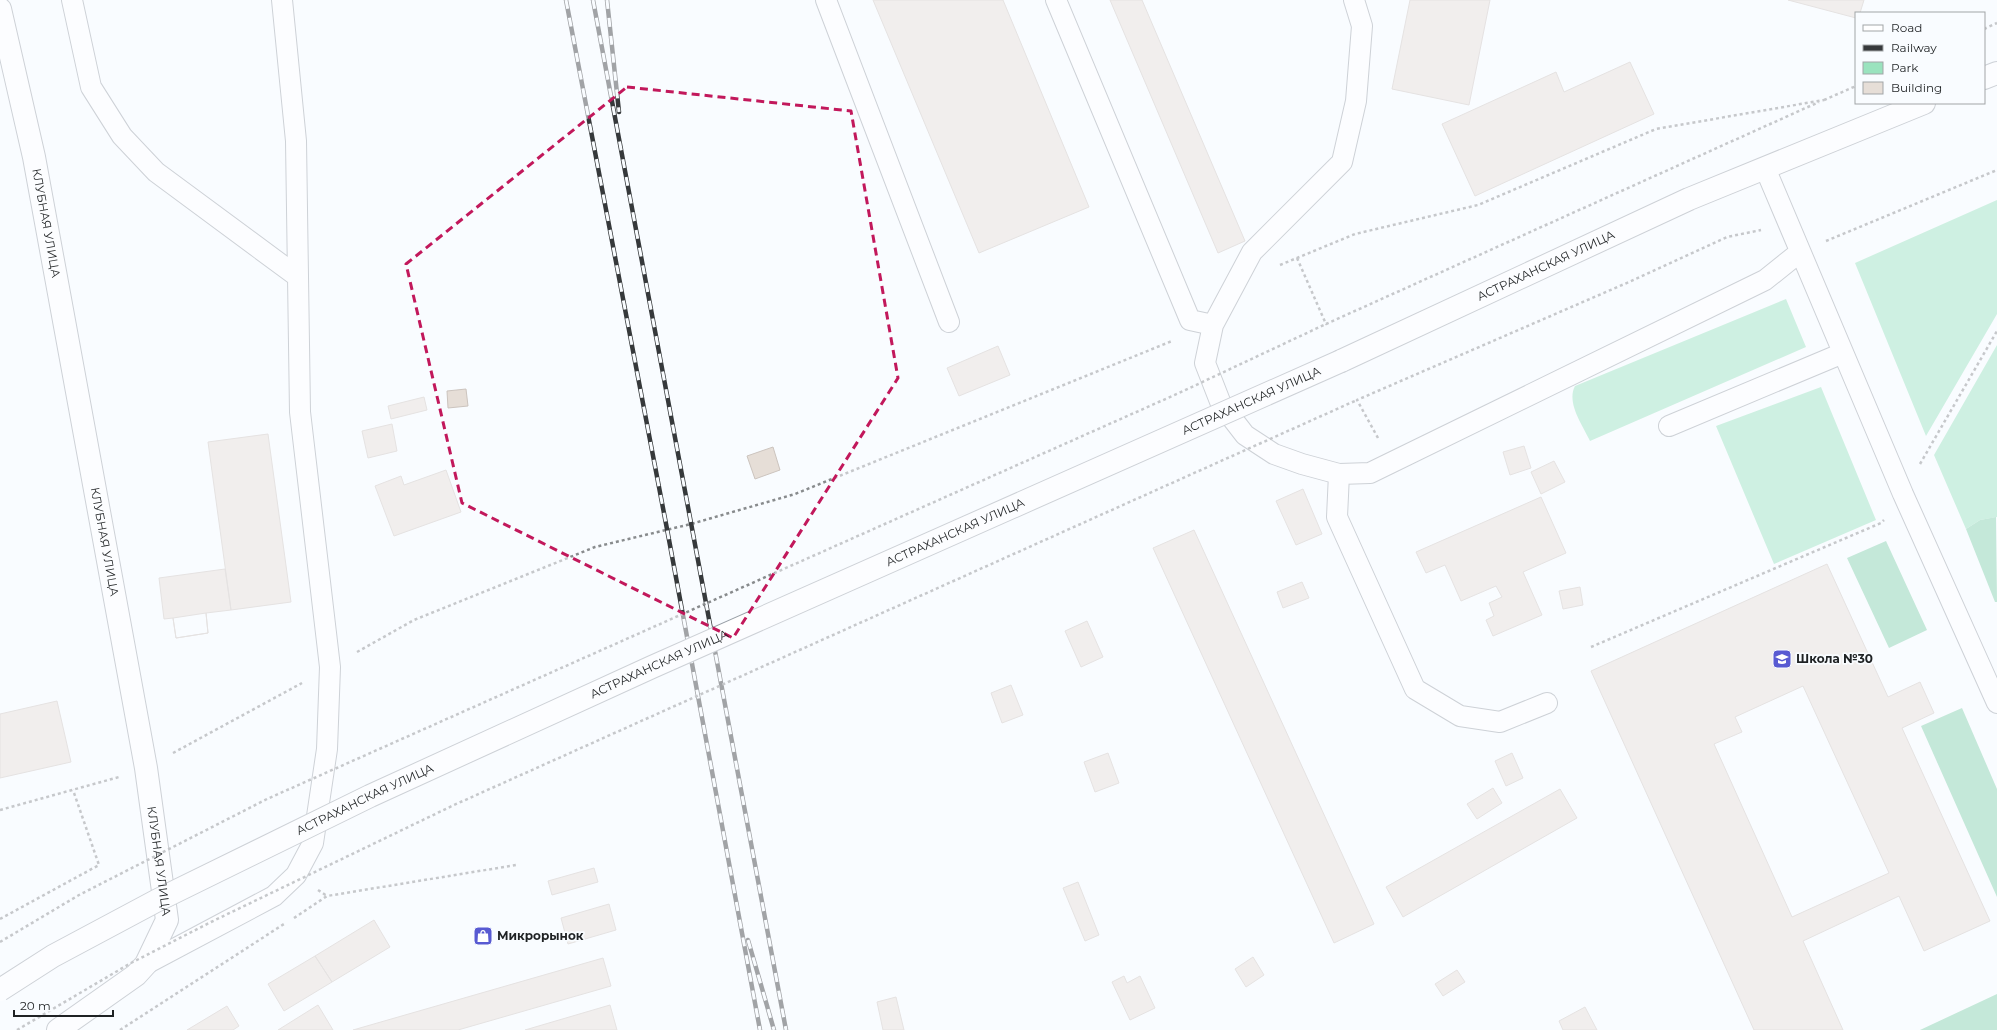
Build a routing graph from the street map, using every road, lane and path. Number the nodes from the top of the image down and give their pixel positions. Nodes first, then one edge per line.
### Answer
1 (72, 0) edge
2 (282, 0) edge
3 (826, 0) edge
4 (1056, 0) edge
5 (1354, 0) edge
6 (0, 9) edge
7 (1997, 23) edge
8 (1985, 29) edge
9 (1997, 73) edge
10 (1985, 78) edge
11 (1855, 86) edge
12 (1922, 104) edge
13 (1765, 168) junction
14 (1997, 170) edge
15 (1788, 223) junction
16 (1800, 252) junction
17 (1297, 258) dead end
18 (298, 277) junction
19 (949, 322) dead end
20 (1326, 324) junction
21 (1212, 325) junction
22 (1997, 331) edge
23 (1843, 353) junction
24 (1357, 400) junction
25 (1669, 426) dead end
26 (1391, 463) junction
27 (1339, 474) junction
28 (1903, 494) junction
29 (1591, 646) dead end
30 (1547, 703) dead end
31 (1997, 703) edge
32 (73, 790) dead end
33 (516, 865) dead end
34 (0, 919) edge
35 (0, 942) edge
36 (146, 964) junction
37 (0, 990) edge
38 (17, 1030) edge
39 (58, 1030) edge
40 (120, 1030) edge

1 - 18 lane
2 - 18 lane
3 - 19 lane
4 - 21 lane
5 - 21 lane
6 - 36 main road, КЛУБНАЯ УЛИЦА
7 - 8 path
9 - 10 main road
11 - 20 path
12 - 13 main road, АСТРАХАНСКАЯ УЛИЦА
13 - 15 lane
13 - 37 main road, АСТРАХАНСКАЯ УЛИЦА, bridge
14 - 16 path
15 - 16 lane
15 - 24 path
16 - 23 lane
16 - 26 lane
17 - 20 path
18 - 36 lane
20 - 35 path, bridge
21 - 27 lane
22 - 28 path
23 - 25 lane
23 - 28 lane
24 - 26 path
24 - 38 path, bridge
26 - 27 lane
27 - 30 lane
28 - 29 path
28 - 31 lane
32 - 34 path
33 - 40 path
36 - 39 main road, КЛУБНАЯ УЛИЦА

